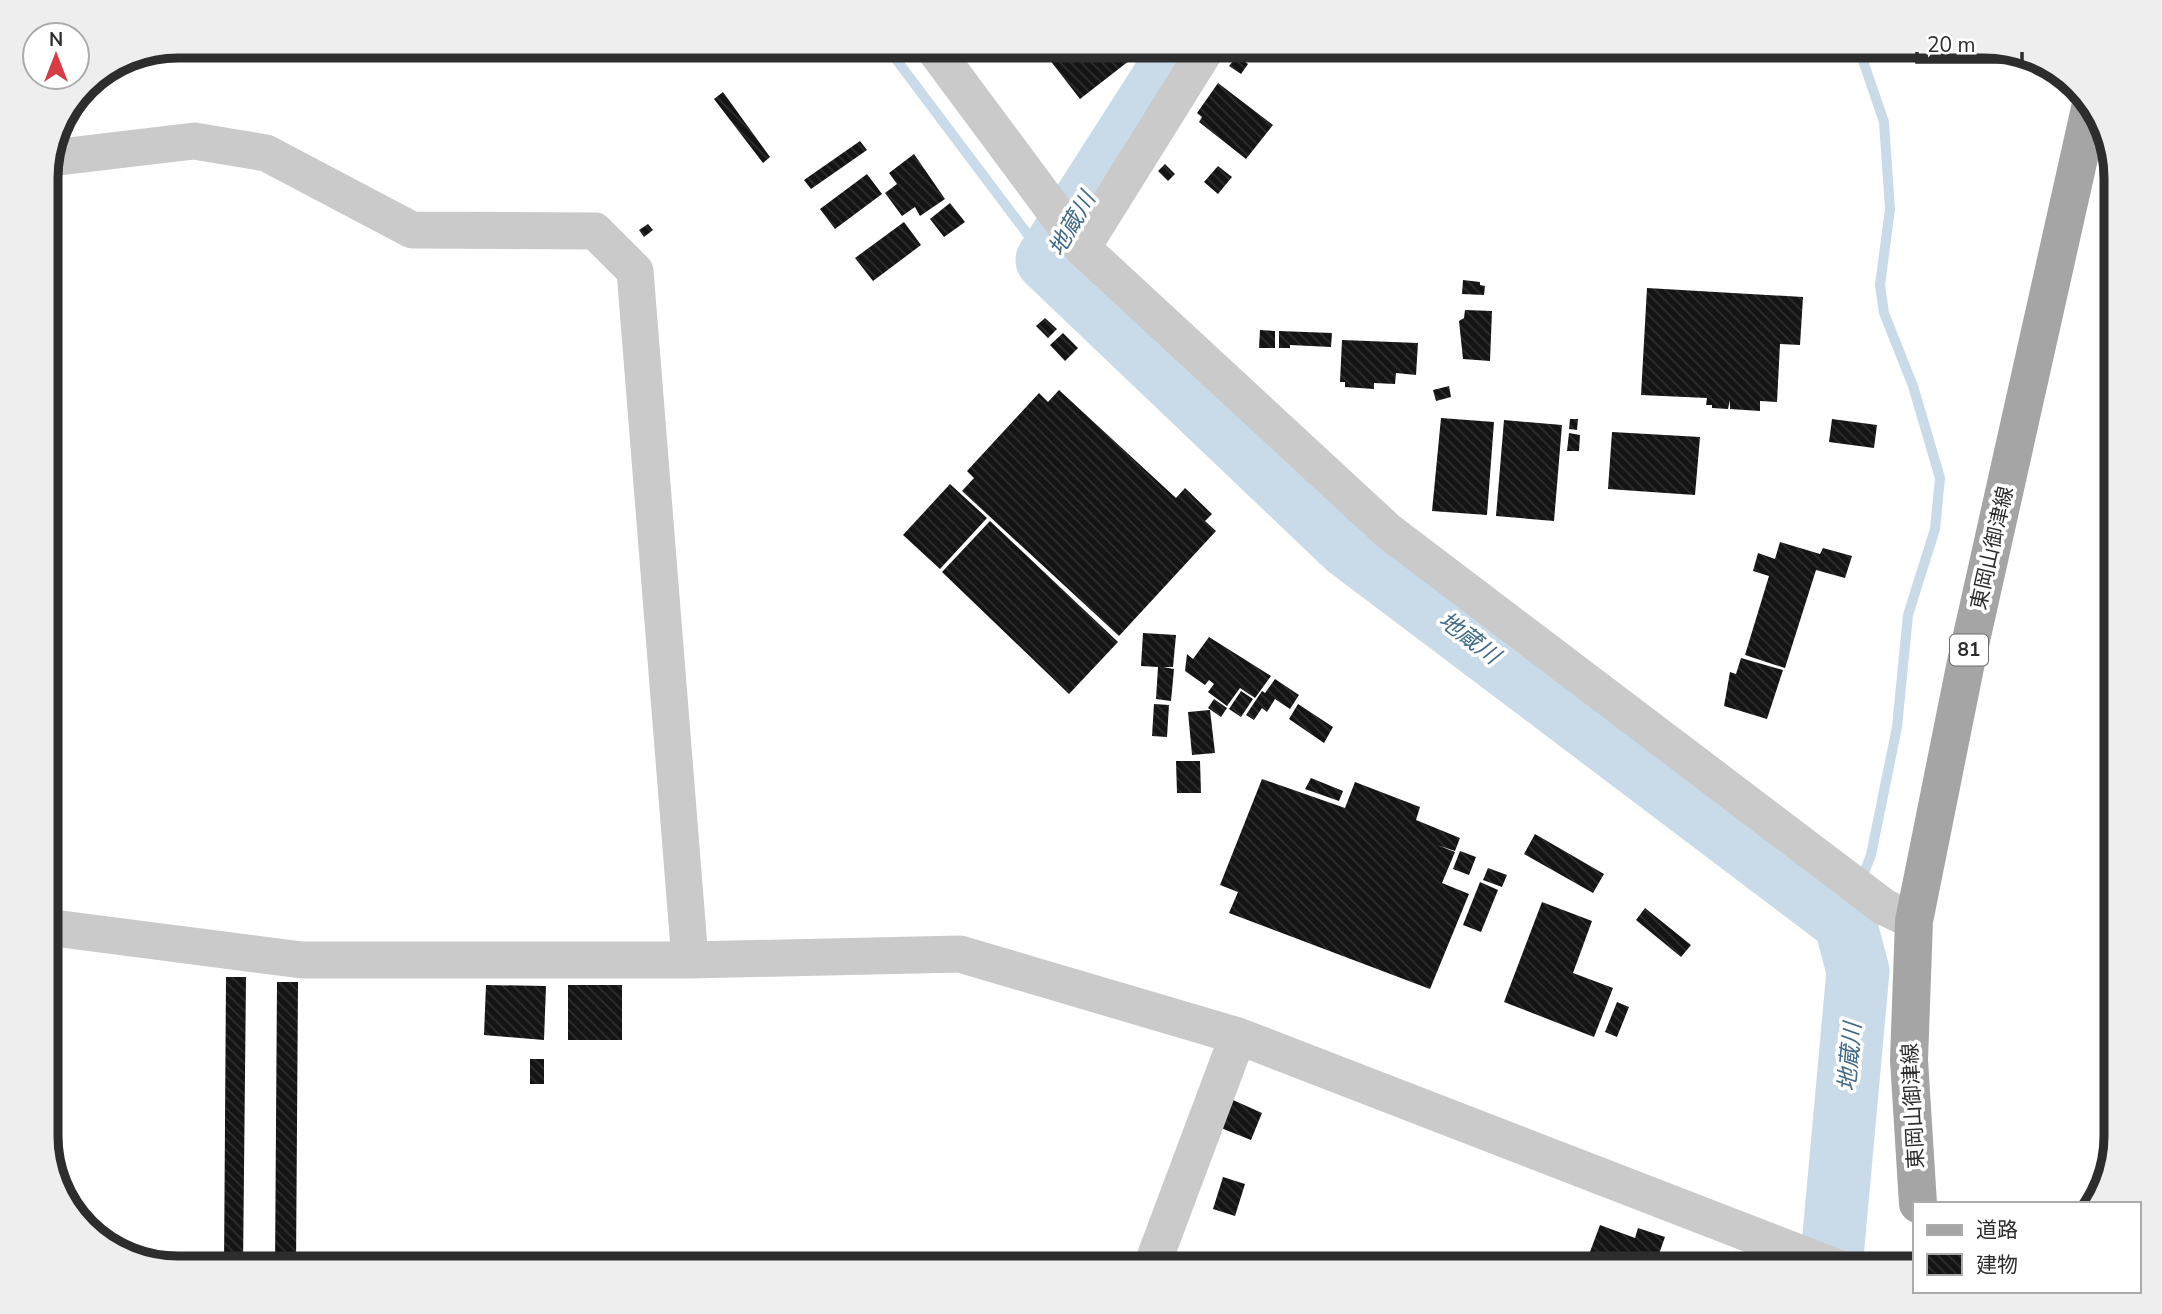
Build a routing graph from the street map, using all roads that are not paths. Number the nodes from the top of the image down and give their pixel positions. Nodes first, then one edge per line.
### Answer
1 (941, 58) edge
2 (1201, 58) edge
3 (2088, 118) edge
4 (60, 157) edge
5 (1082, 248) junction
6 (1914, 921) junction
7 (58, 929) edge
8 (690, 960) junction
9 (1238, 1036) junction
10 (1918, 1202) edge
11 (1156, 1256) edge
12 (1805, 1256) edge

1 - 5 street
2 - 5 street
3 - 6 main road, 東岡山御津線 / 81
4 - 8 street
5 - 6 street
6 - 10 main road, 東岡山御津線 / 81
7 - 8 street
8 - 9 street
9 - 11 street
9 - 12 street

